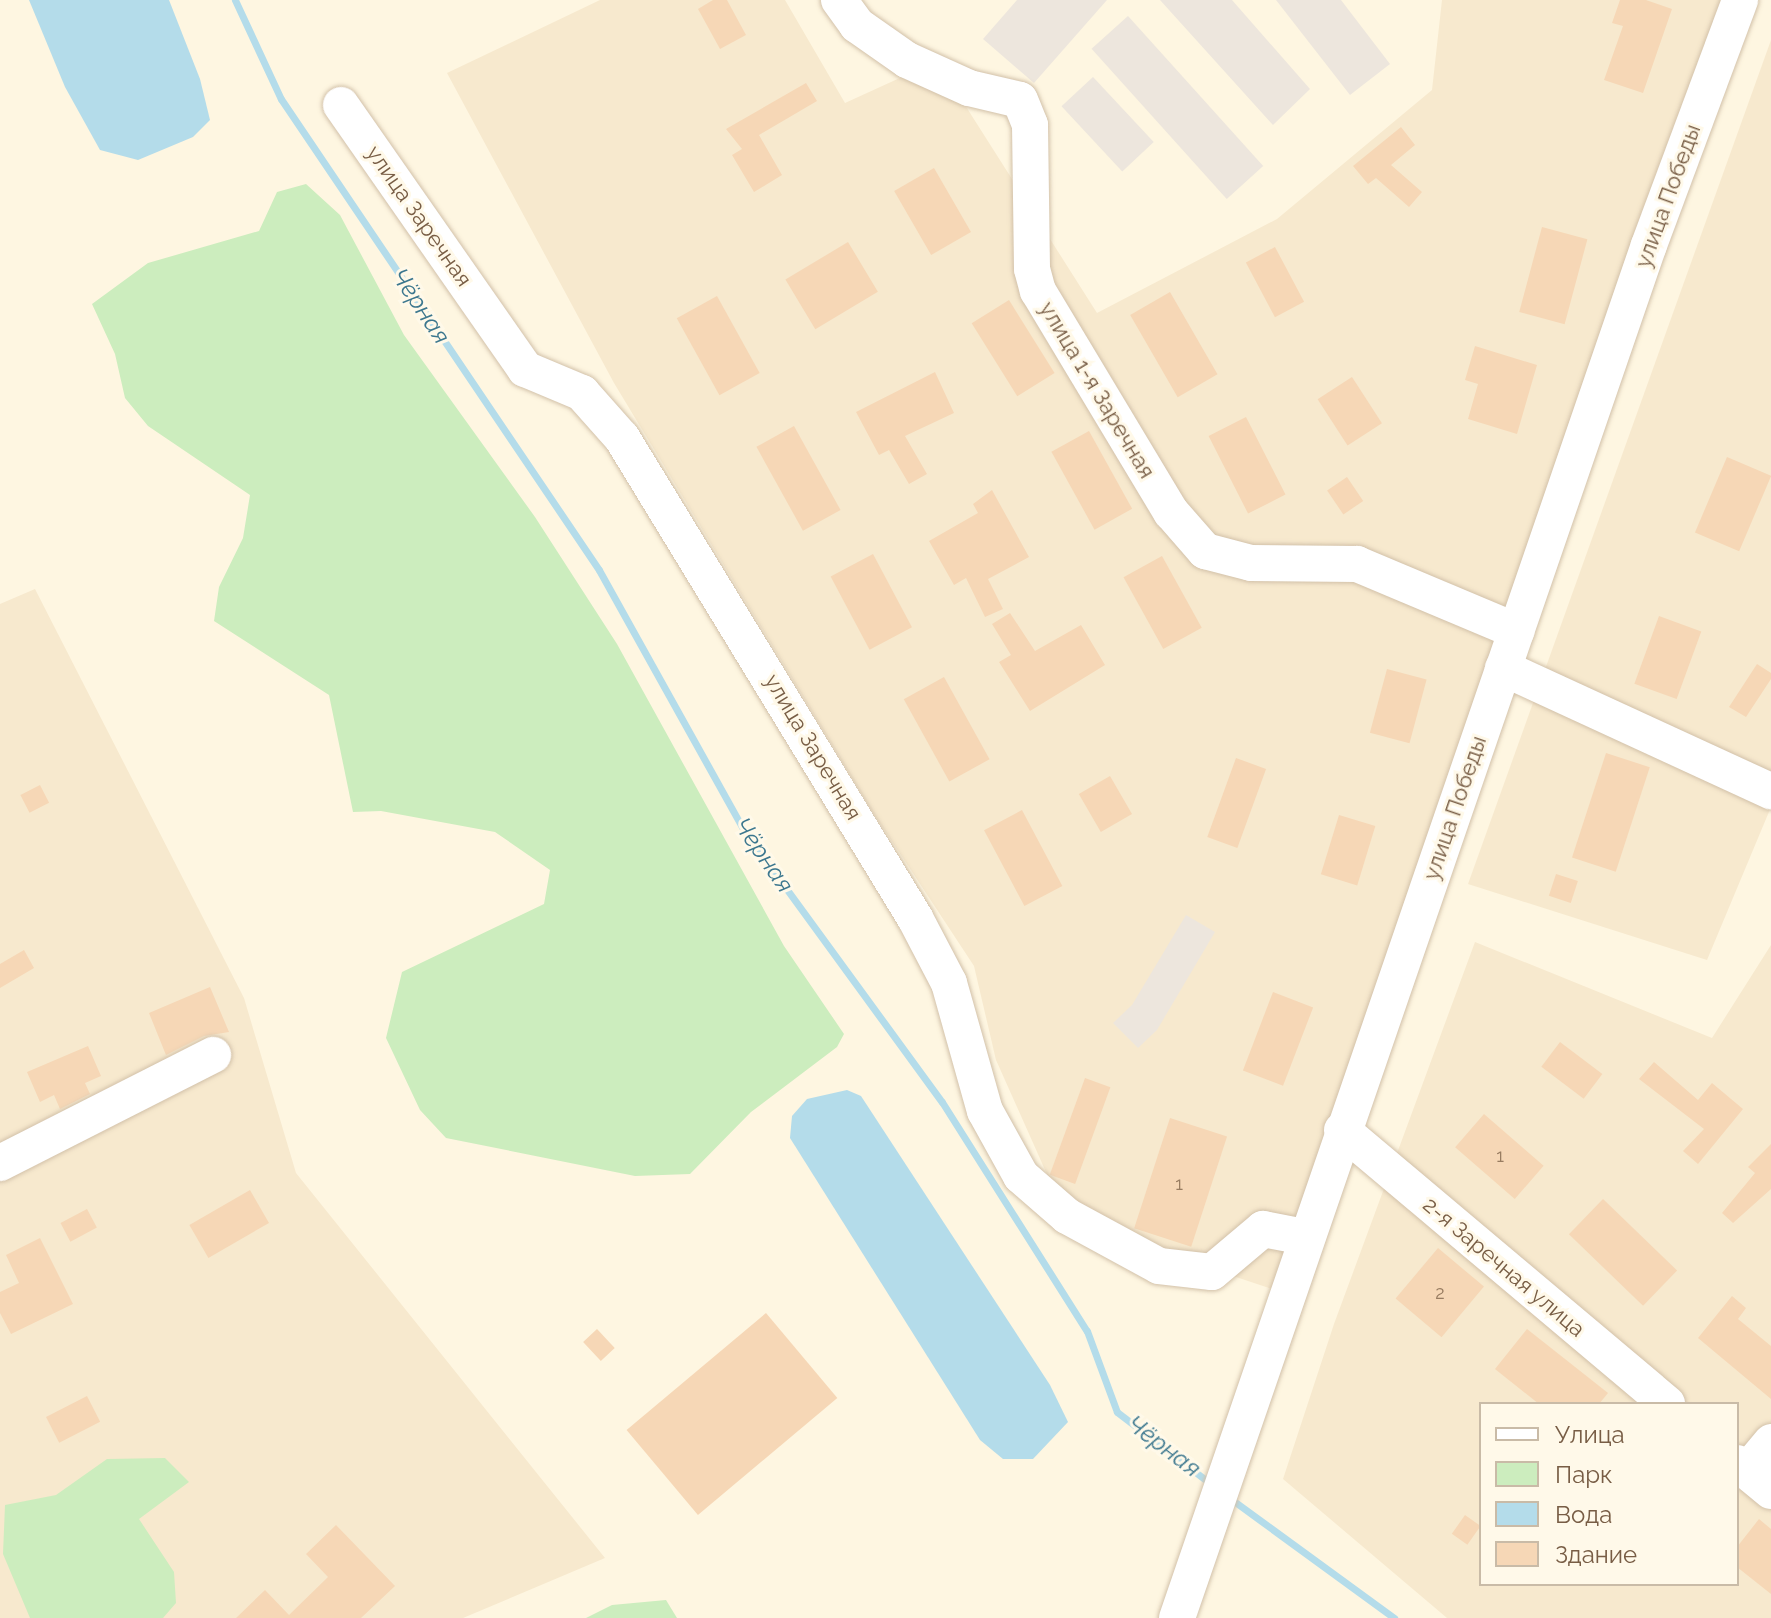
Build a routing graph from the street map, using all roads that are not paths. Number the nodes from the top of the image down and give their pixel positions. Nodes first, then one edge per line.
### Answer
1 (839, 0) edge
2 (1740, 0) edge
3 (341, 105) dead end
4 (1516, 631) junction
5 (1503, 668) junction
6 (1771, 791) edge
7 (213, 1055) dead end
8 (1342, 1130) junction
9 (0, 1163) edge
10 (1305, 1237) junction
11 (1665, 1402) edge
12 (1771, 1442) edge
13 (1752, 1475) edge
14 (1177, 1618) edge

1 - 4 street, улица 1-я Заречная
2 - 4 street, улица Победы
3 - 10 street, улица Заречная
4 - 5 street, улица Победы
5 - 6 street
5 - 8 street, улица Победы
7 - 9 street
8 - 10 street, улица Победы
8 - 11 street, 2-я Заречная улица
10 - 14 street, улица Победы
12 - 13 street

